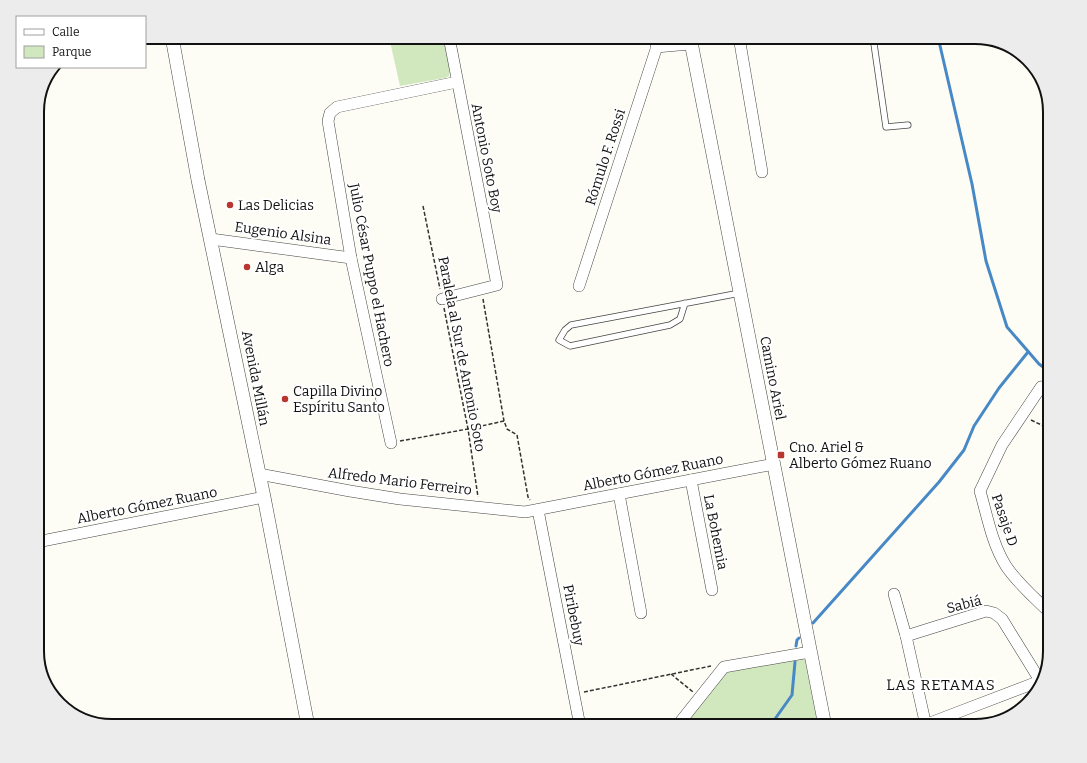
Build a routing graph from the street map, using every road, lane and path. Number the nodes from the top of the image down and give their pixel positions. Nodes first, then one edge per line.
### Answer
1 (173, 44) edge
2 (449, 44) edge
3 (657, 44) edge
4 (691, 44) edge
5 (740, 44) edge
6 (874, 44) edge
7 (457, 82) junction
8 (908, 124) dead end
9 (762, 172) dead end
10 (423, 206) dead end
11 (211, 239) junction
12 (351, 258) junction
13 (579, 286) dead end
14 (481, 289) junction
15 (740, 293) junction
16 (442, 299) junction
17 (685, 304) junction
18 (1043, 392) edge
19 (1022, 415) junction
20 (504, 420) junction
21 (1043, 426) edge
22 (468, 429) junction
23 (391, 443) joint
24 (774, 464) junction
25 (259, 474) junction
26 (692, 480) junction
27 (619, 494) junction
28 (264, 497) junction
29 (479, 507) junction
30 (538, 510) junction
31 (44, 541) edge
32 (712, 590) dead end
33 (894, 594) dead end
34 (1043, 606) edge
35 (641, 613) dead end
36 (906, 636) junction
37 (810, 652) junction
38 (724, 667) junction
39 (671, 674) junction
40 (1038, 677) edge
41 (1035, 683) edge
42 (574, 694) junction
43 (699, 697) junction
44 (307, 719) edge
45 (579, 719) edge
46 (682, 719) edge
47 (824, 719) edge
48 (923, 719) edge
49 (942, 719) edge

1 - 11 street, Avenida Millán
2 - 7 street, Antonio Soto Boy
3 - 13 street, Rómulo F. Rossi
4 - 15 street, Camino Ariel
5 - 9 street
6 - 8 lane
7 - 12 street, Julio César Puppo el Hachero
7 - 14 street, Antonio Soto Boy
10 - 16 path, Paralela al Sur de Antonio Soto
11 - 12 street, Eugenio Alsina
11 - 25 street, Avenida Millán
12 - 23 street, Julio César Puppo el Hachero
14 - 16 street
14 - 20 path
15 - 17 lane
15 - 24 street, Camino Ariel
16 - 22 path, Paralela al Sur de Antonio Soto
17 - 17 lane
18 - 19 street, Pasaje D
19 - 21 path
19 - 34 street, Pasaje D
20 - 22 path
20 - 30 path
22 - 23 path
22 - 29 path, Paralela al Sur de Antonio Soto
24 - 26 street, Alberto Gómez Ruano
24 - 37 street, Camino Ariel
25 - 28 street, Avenida Millán
25 - 29 street, Alfredo Mario Ferreiro
26 - 27 street, Alberto Gómez Ruano
26 - 32 street, La Bohemia
27 - 30 street, Alberto Gómez Ruano
27 - 35 street
28 - 31 street, Alberto Gómez Ruano
28 - 44 street, Avenida Millán
29 - 30 street, Alfredo Mario Ferreiro
30 - 42 street, Piribebuy
33 - 36 street
36 - 40 street, Sabiá
36 - 48 street
37 - 38 street
37 - 47 street, Camino Ariel
38 - 39 path
38 - 43 street
39 - 42 path
39 - 43 path
41 - 49 street
42 - 45 street, Piribebuy
43 - 46 street

